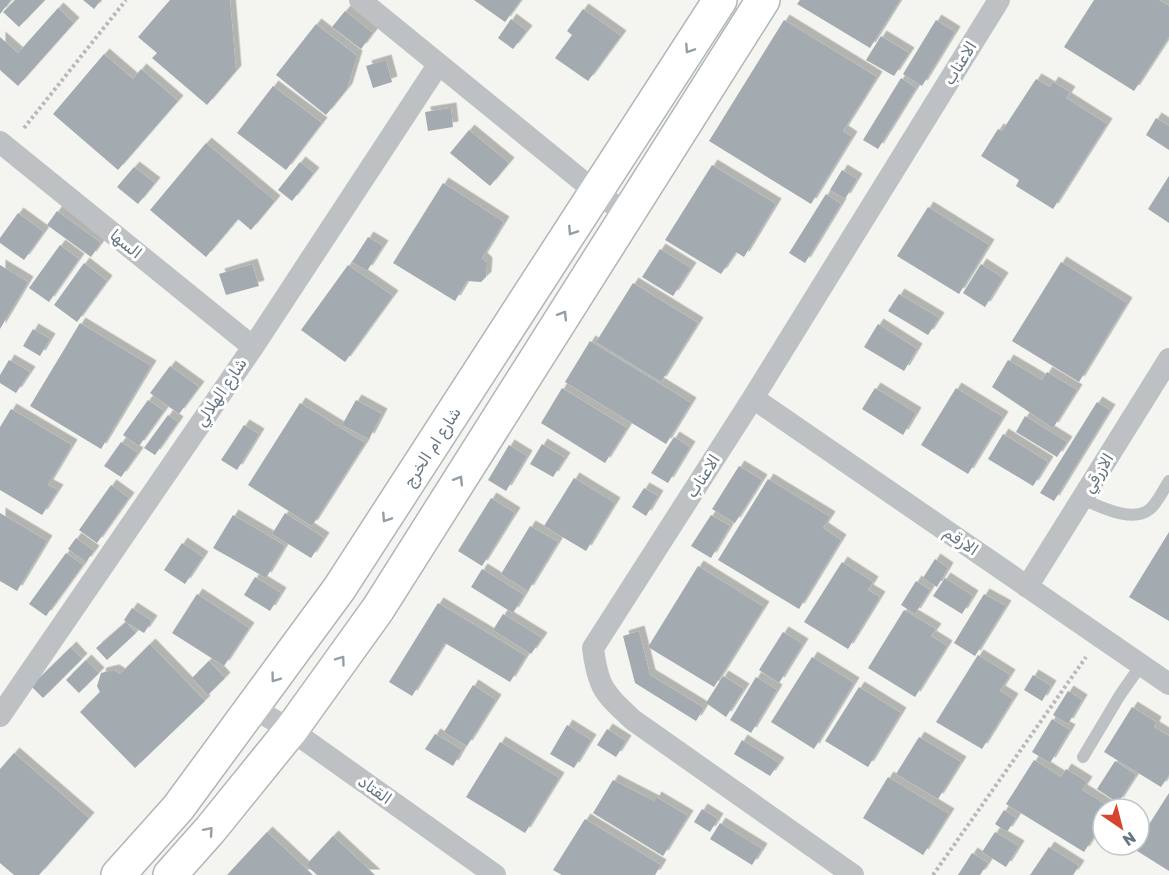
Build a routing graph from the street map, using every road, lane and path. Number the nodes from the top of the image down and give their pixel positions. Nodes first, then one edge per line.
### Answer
1 (126, 0) edge
2 (360, 0) edge
3 (720, 0) edge
4 (763, 0) edge
5 (999, 0) edge
6 (438, 65) junction
7 (4, 145) edge
8 (597, 193) junction
9 (627, 214) junction
10 (252, 346) junction
11 (1169, 359) edge
12 (753, 398) junction
13 (1169, 481) edge
14 (1082, 499) junction
15 (1027, 586) junction
16 (1100, 637) junction
17 (1141, 665) junction
18 (1169, 684) edge
19 (254, 708) junction
20 (0, 716) edge
21 (291, 730) junction
22 (1083, 757) dead end
23 (118, 875) edge
24 (170, 875) edge
25 (495, 875) edge
26 (854, 875) edge
27 (933, 875) edge

1 - 7 path
2 - 6 street
3 -> 8 street, شارع ام الخرج
4 - 9 street
5 - 12 street, الاعناب
6 - 8 street
6 - 10 street, شارع الهلالي
7 - 10 street, السها
8 - 9 street
8 -> 19 street, شارع ام الخرج
21 -> 9 street
10 - 20 street, شارع الهلالي
11 - 14 street, الازرقي
12 - 15 street, الارقم
12 - 26 street, الاعناب
13 - 14 lane
14 - 15 street, الازرقي
15 - 16 street, الارقم
16 - 17 street, الارقم
16 - 27 path
17 - 18 street, الارقم
17 - 22 lane
19 - 21 street, القتاد
19 - 23 street, شارع ام الخرج
24 -> 21 street
21 - 25 street, القتاد

